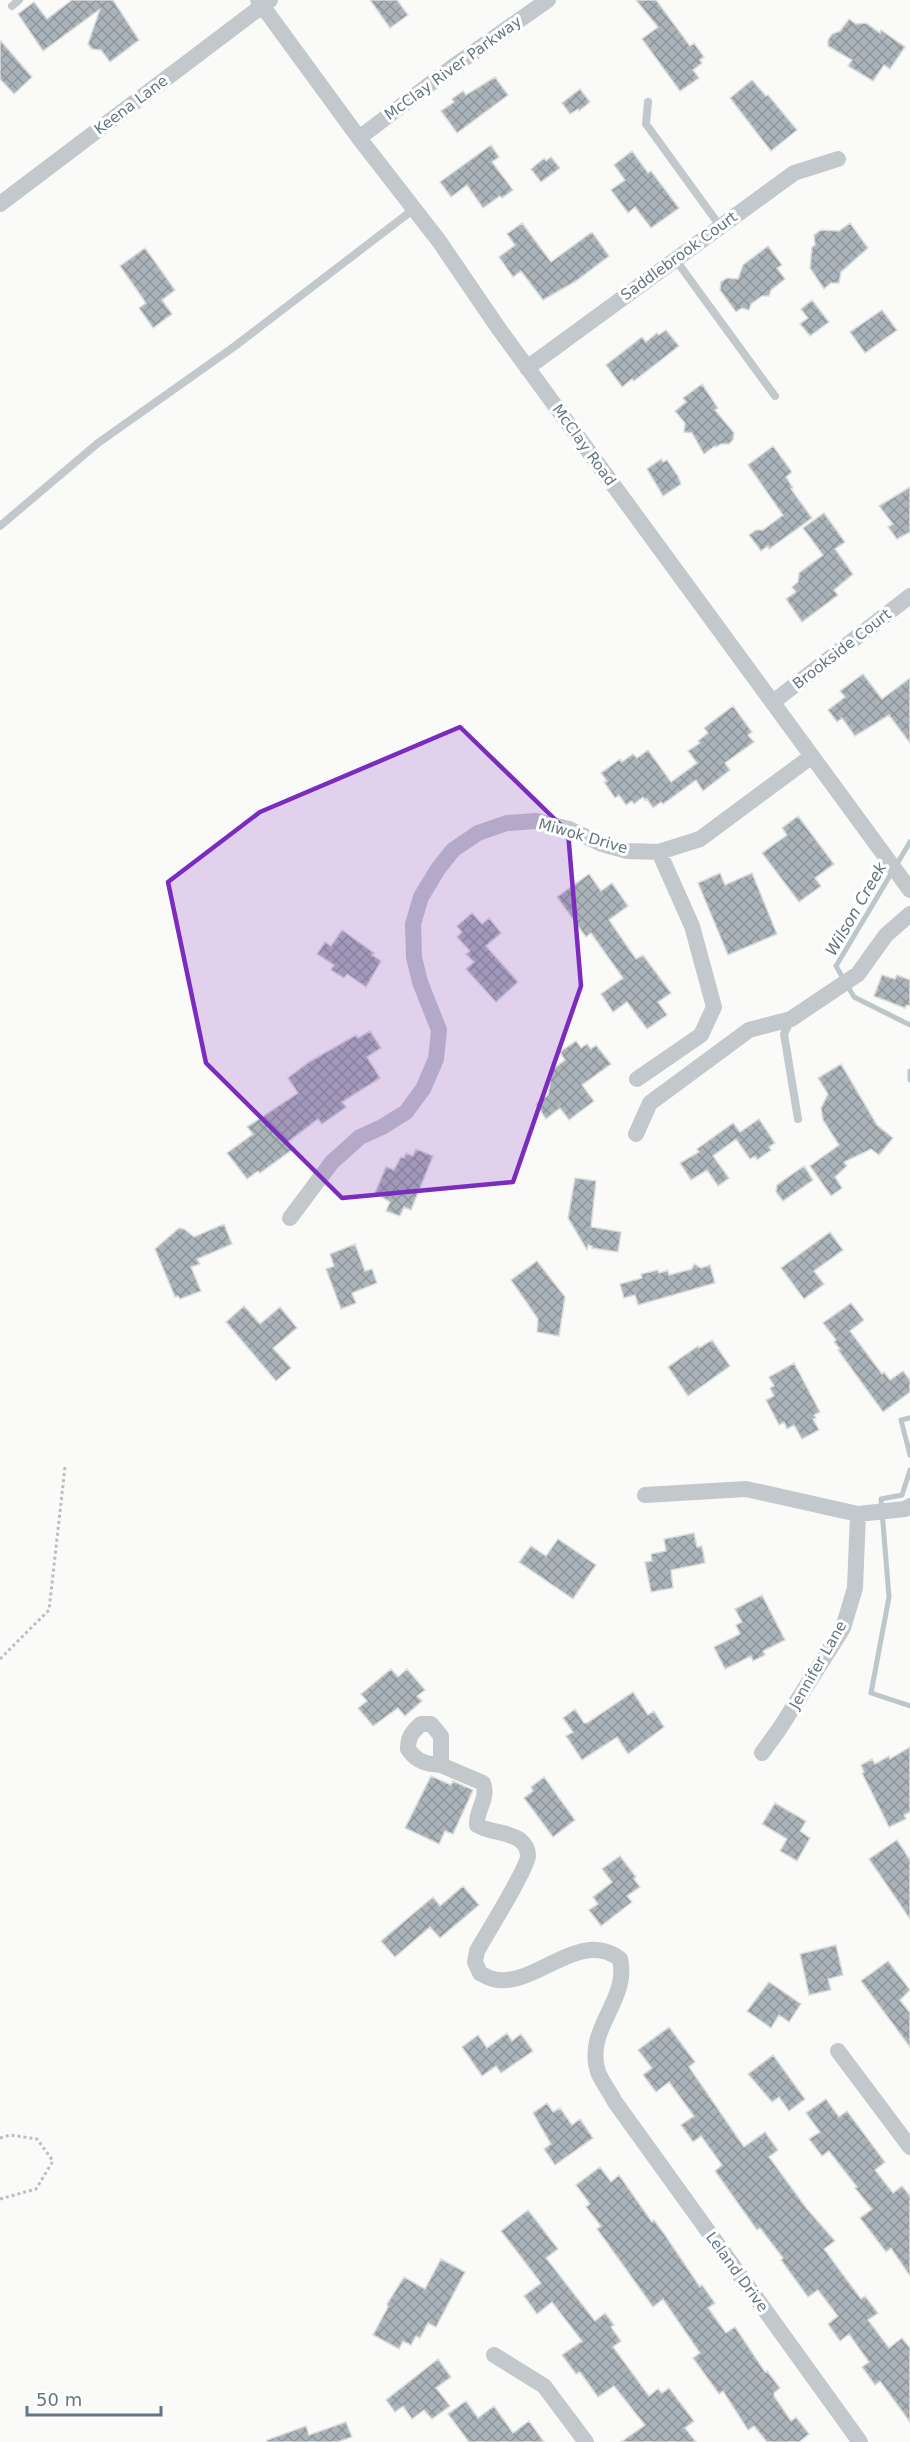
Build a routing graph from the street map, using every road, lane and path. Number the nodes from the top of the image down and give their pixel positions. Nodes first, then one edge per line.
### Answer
1 (548, 0) edge
2 (264, 2) edge
3 (648, 102) dead end
4 (359, 138) junction
5 (838, 159) dead end
6 (0, 204) edge
7 (414, 209) junction
8 (720, 226) junction
9 (675, 260) junction
10 (527, 368) junction
11 (775, 396) dead end
12 (0, 526) edge
13 (910, 596) edge
14 (773, 702) junction
15 (812, 756) junction
16 (660, 852) junction
17 (907, 886) edge
18 (910, 914) edge
19 (791, 1018) junction
20 (637, 1079) dead end
21 (798, 1119) dead end
22 (636, 1134) dead end
23 (290, 1218) dead end
24 (65, 1467) dead end
25 (645, 1495) dead end
26 (908, 1508) edge
27 (863, 1513) junction
28 (0, 1659) edge
29 (762, 1752) dead end
30 (441, 1765) dead end
31 (838, 2051) dead end
32 (0, 2138) edge
33 (910, 2147) edge
34 (0, 2199) edge
35 (494, 2355) dead end
36 (586, 2442) edge
37 (860, 2442) edge

1 - 4 street, McClay River Parkway
2 - 4 street, McClay Road
2 - 6 street, Keena Lane
3 - 8 lane
4 - 7 street, McClay Road
5 - 8 street, Saddlebrook Court
7 - 10 street, McClay Road
7 - 12 lane
8 - 9 street, Saddlebrook Court
9 - 10 street, Saddlebrook Court
9 - 11 lane
10 - 14 street, McClay Road
13 - 14 street, Brookside Court
14 - 15 street, McClay Road
15 - 16 street, Miwok Drive
15 - 17 street, McClay Road
16 - 20 street
16 - 23 street, Miwok Drive
18 - 19 street
19 - 21 lane
19 - 22 street
24 - 28 path
25 - 27 street
26 - 27 street
27 - 29 street, Jennifer Lane
30 - 37 street, Leland Drive
31 - 33 street
32 - 34 path
35 - 36 street

